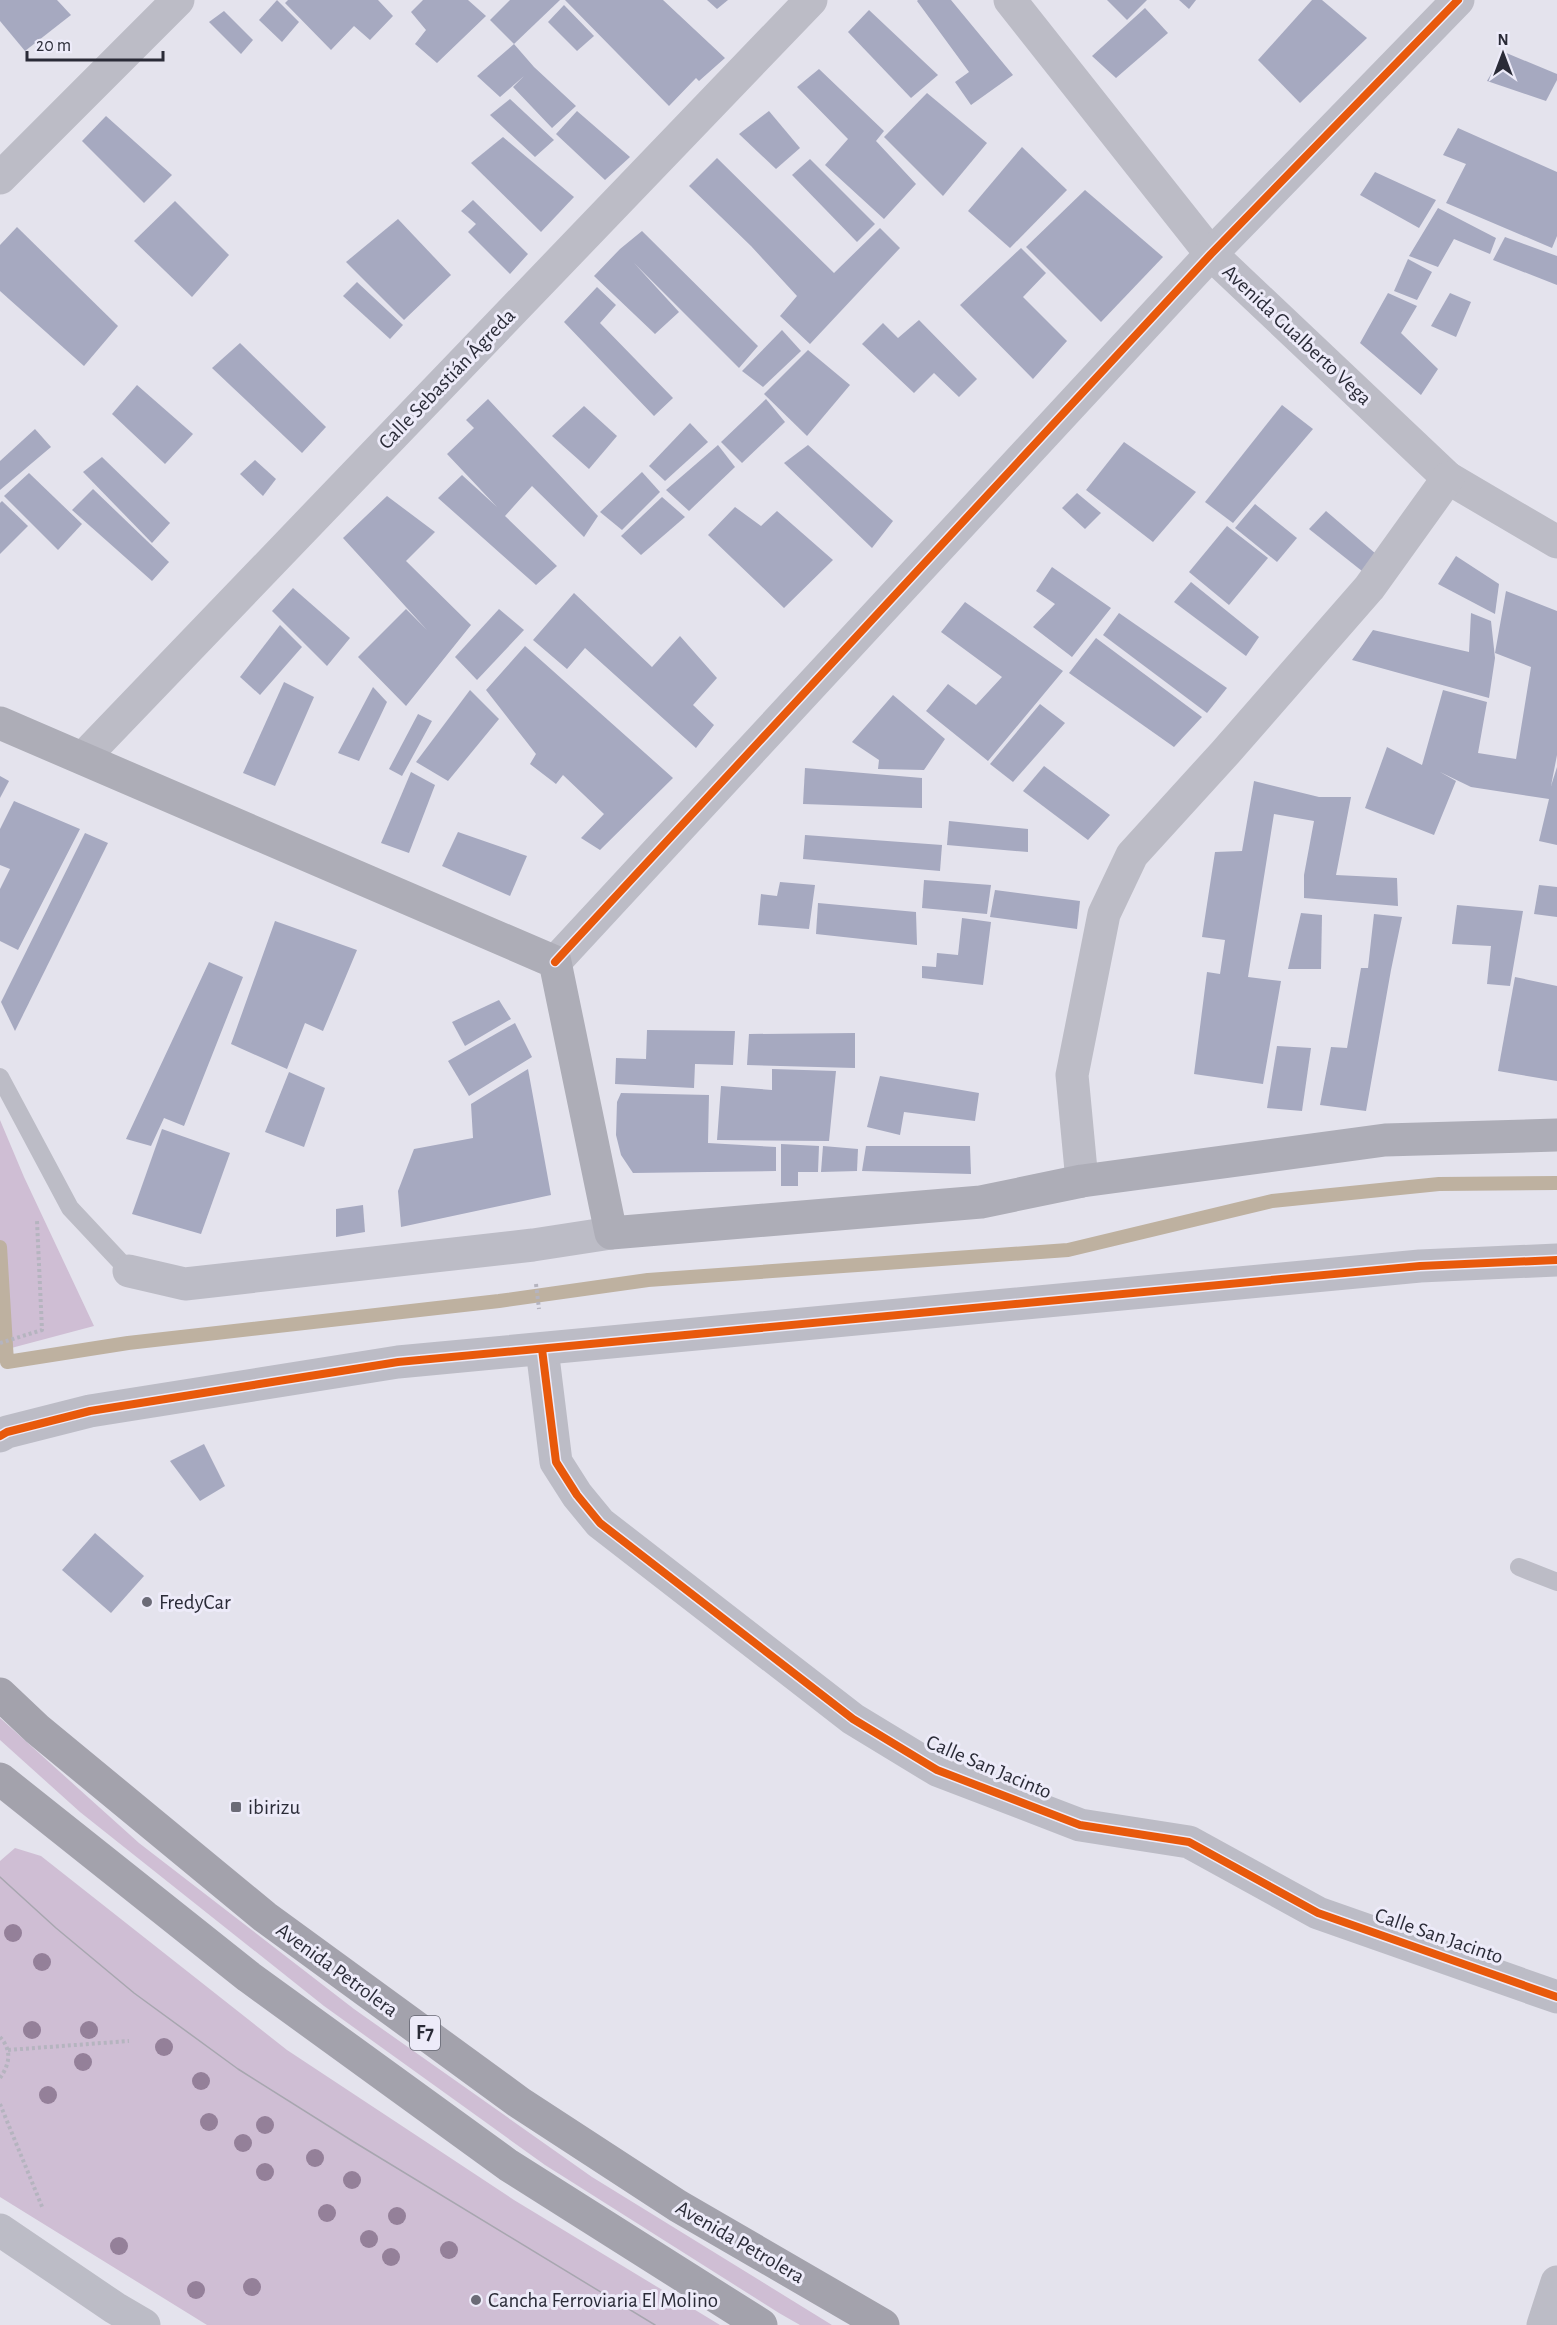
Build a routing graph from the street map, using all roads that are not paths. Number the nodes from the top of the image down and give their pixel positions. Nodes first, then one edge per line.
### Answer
1 (178, 0) edge
2 (811, 0) edge
3 (1010, 0) edge
4 (1458, 0) edge
5 (4, 171) edge
6 (1211, 254) junction
7 (1448, 478) junction
8 (1557, 542) edge
9 (0, 723) edge
10 (83, 758) junction
11 (555, 963) junction
12 (0, 1077) edge
13 (1557, 1135) edge
14 (1082, 1181) junction
15 (611, 1233) junction
16 (1557, 1260) edge
17 (129, 1271) joint
18 (542, 1349) junction
19 (0, 1436) edge
20 (1519, 1567) dead end
21 (1557, 1582) edge
22 (0, 1694) edge
23 (0, 1779) edge
24 (1557, 1996) edge
25 (0, 2229) edge
26 (1557, 2282) edge
27 (144, 2325) edge
28 (760, 2325) edge
29 (883, 2325) edge
30 (1544, 2325) edge

1 - 5 street
2 - 10 street, Calle Sebastián Ágreda
3 - 6 street, Avenida Gualberto Vega
4 - 6 street
6 - 7 street, Avenida Gualberto Vega
6 - 11 street
7 - 8 street, Avenida Gualberto Vega
7 - 14 street
9 - 10 street
10 - 11 street
11 - 15 street
12 - 17 lane
13 - 14 street
14 - 15 street
15 - 17 street
16 - 18 street
18 - 19 street
18 - 24 street, Calle San Jacinto
20 - 21 lane
22 - 29 highway, Avenida Petrolera / F7
23 - 28 highway
25 - 27 street
26 - 30 street

